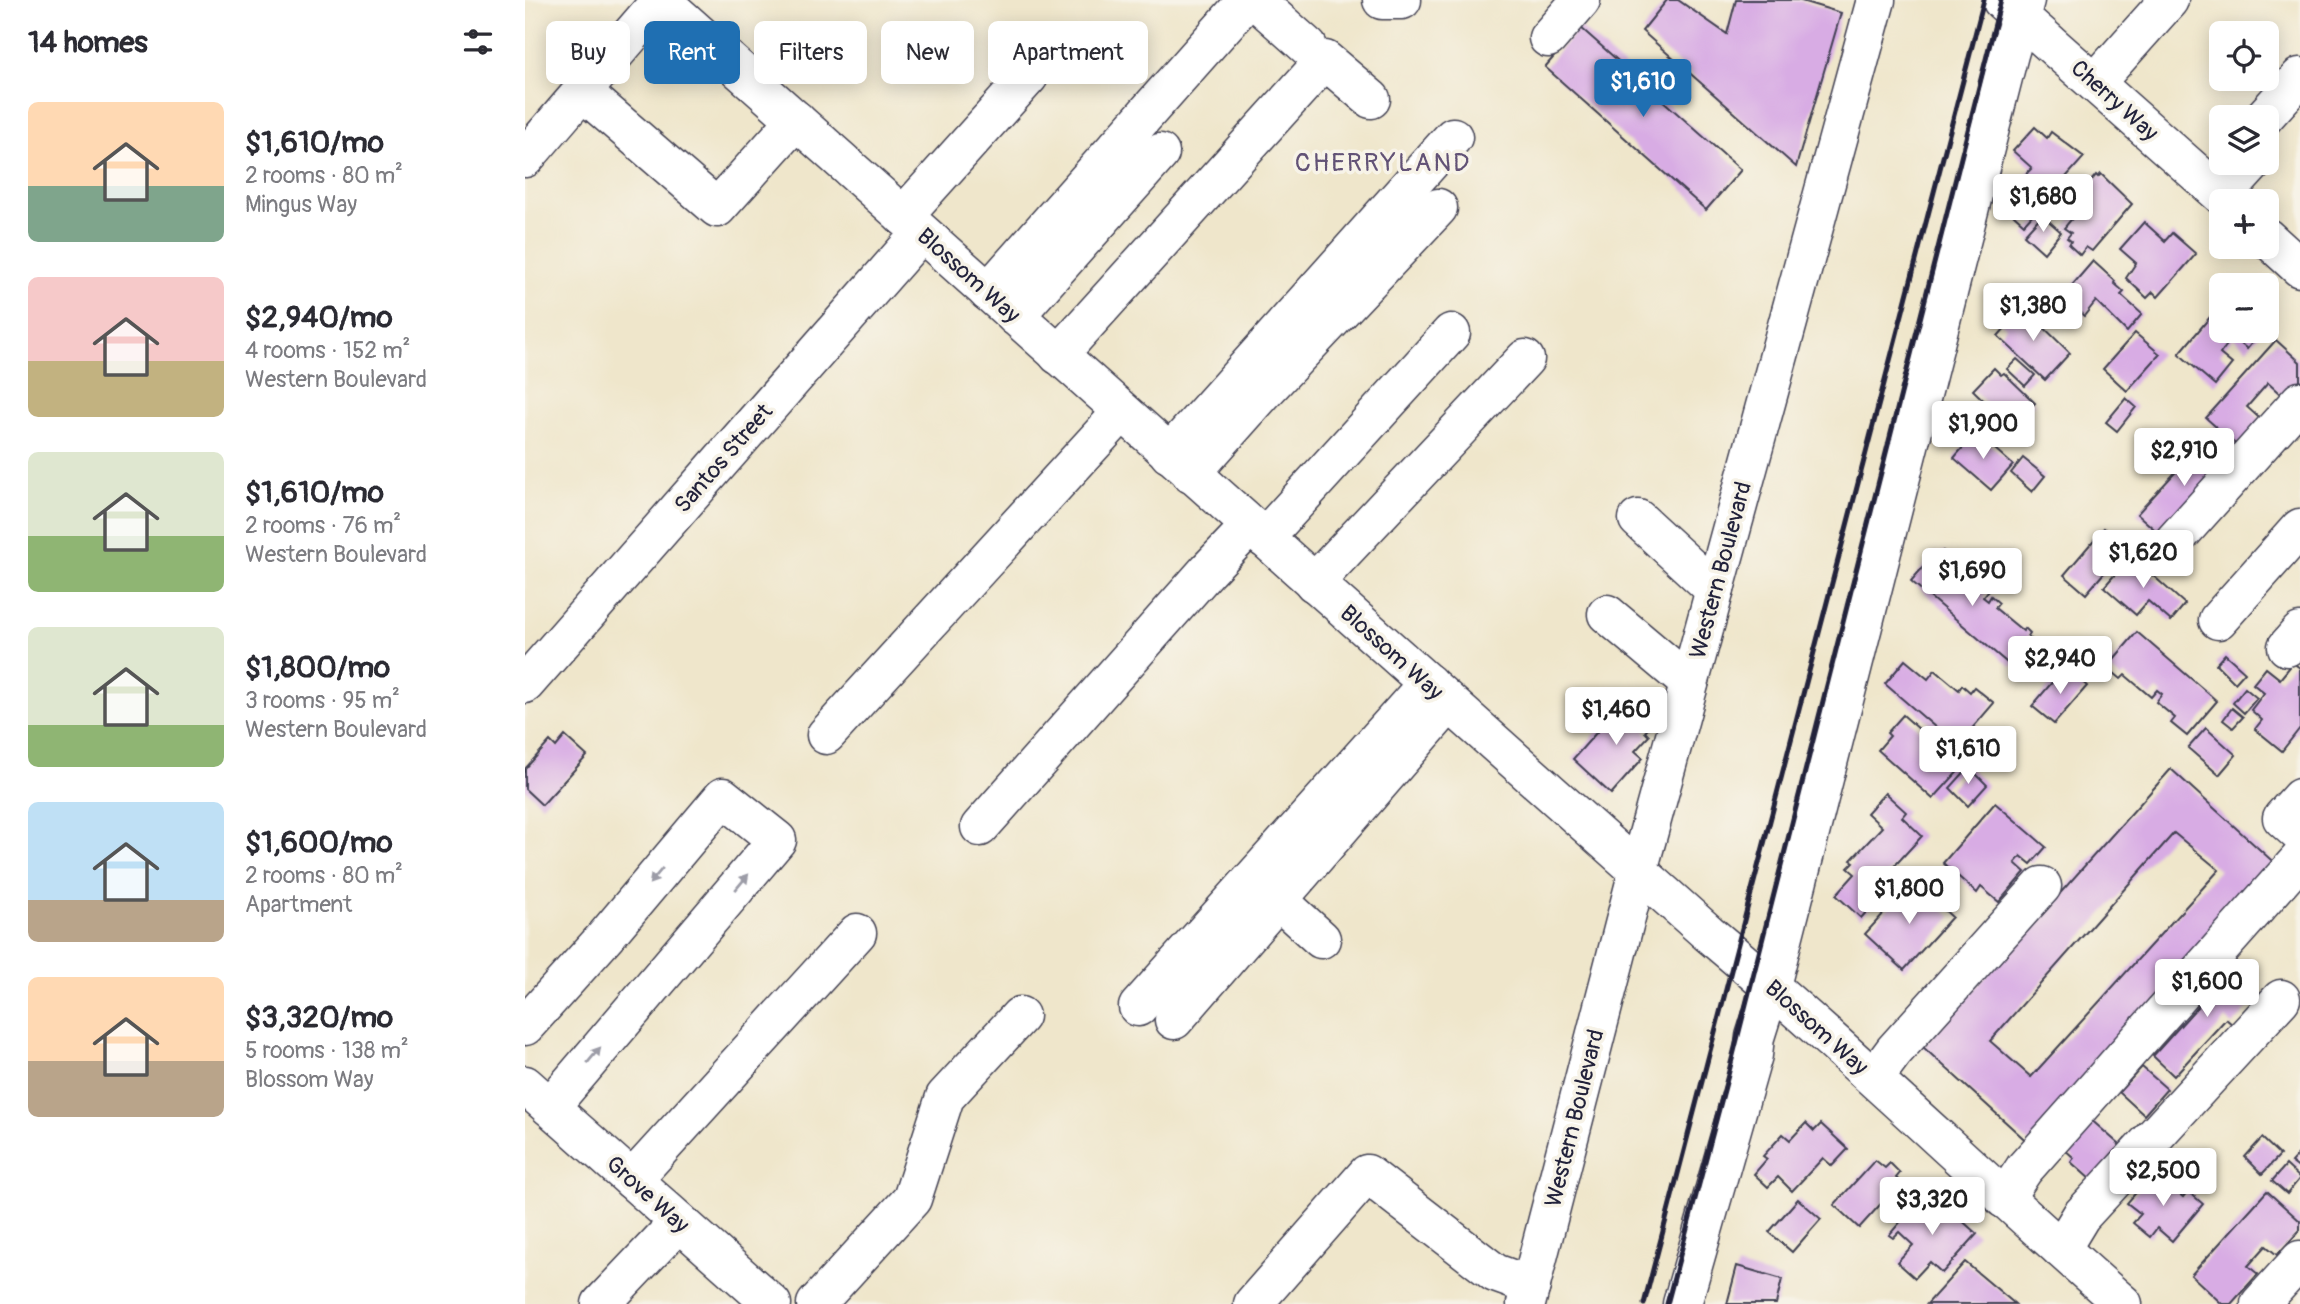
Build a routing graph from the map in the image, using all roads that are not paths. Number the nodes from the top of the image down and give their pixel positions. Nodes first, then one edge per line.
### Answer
1 (661, 0) edge
2 (1247, 0) edge
3 (1255, 0) edge
4 (1382, 0) edge
5 (1402, 0) edge
6 (1581, 0) edge
7 (1876, 0) edge
8 (2169, 0) edge
9 (2015, 5) edge
10 (1548, 38) dead end
11 (1308, 47) dead end
12 (2300, 77) edge
13 (2095, 83) junction
14 (1023, 84) edge
15 (583, 92) junction
16 (1371, 99) dead end
17 (2276, 105) edge
18 (2300, 110) edge
19 (796, 120) junction
20 (2279, 133) edge
21 (1453, 138) dead end
22 (1160, 153) dead end
23 (525, 158) edge
24 (2236, 175) edge
25 (2221, 186) edge
26 (1437, 208) dead end
27 (912, 225) junction
28 (2279, 249) edge
29 (2300, 268) edge
30 (1001, 304) junction
31 (1451, 333) dead end
32 (1058, 355) junction
33 (1525, 359) dead end
34 (2300, 401) edge
35 (1122, 412) junction
36 (1180, 464) junction
37 (1638, 519) dead end
38 (2300, 528) edge
39 (1257, 532) junction
40 (2174, 541) dead end
41 (1314, 583) junction
42 (1715, 590) junction
43 (1607, 614) dead end
44 (2218, 620) dead end
45 (1689, 682) junction
46 (525, 684) edge
47 (1438, 693) junction
48 (826, 736) dead end
49 (2300, 798) edge
50 (980, 827) dead end
51 (2300, 834) edge
52 (2300, 859) edge
53 (1638, 871) junction
54 (2042, 886) dead end
55 (1278, 900) junction
56 (857, 933) dead end
57 (1321, 939) dead end
58 (1771, 986) junction
59 (2281, 999) dead end
60 (1138, 1007) dead end
61 (1020, 1016) dead end
62 (1174, 1020) dead end
63 (525, 1026) edge
64 (1874, 1078) junction
65 (538, 1096) edge
66 (632, 1180) junction
67 (2004, 1199) junction
68 (679, 1222) junction
69 (2061, 1250) junction
70 (2300, 1260) edge
71 (1529, 1295) edge
72 (601, 1304) edge
73 (772, 1304) edge
74 (816, 1304) edge
75 (1253, 1304) edge
76 (1682, 1304) edge
77 (2123, 1304) edge
78 (2260, 1304) edge

1 - 15 street
1 - 19 street, Blossom Way
2 - 30 street
3 - 11 street
4 - 5 street
6 - 10 street
7 - 42 street, Western Boulevard
8 - 13 street
9 - 13 street, Cherry Way
9 - 58 street
12 - 17 street
13 - 25 street, Cherry Way
14 - 27 street, Santos Street
15 - 19 street
15 - 23 street
16 - 32 street
18 - 20 street
19 - 27 street, Blossom Way
21 - 36 street
22 - 30 street
24 - 25 street
26 - 36 street
27 - 30 street, Blossom Way
27 - 46 street, Santos Street
28 - 29 street
30 - 32 street, Blossom Way
31 - 39 street
32 - 35 street, Blossom Way
33 - 41 street
34 - 40 street
35 - 36 street, Blossom Way
35 - 48 street
36 - 39 street, Blossom Way
37 - 42 street
38 - 44 street
39 - 41 street, Blossom Way
39 - 50 street
41 - 47 street, Blossom Way
42 - 45 street, Western Boulevard
43 - 45 street
45 - 53 street, Western Boulevard
47 - 53 street, Blossom Way
47 - 55 street
47 - 60 street
49 - 51 street
52 - 67 street
53 - 58 street, Blossom Way
53 - 71 street, Western Boulevard
54 - 64 street
55 - 57 street
55 - 62 street
56 - 66 street
58 - 64 street, Blossom Way
58 - 76 street
59 - 69 street
61 - 74 street
65 -> 63 street
64 - 67 street, Blossom Way
65 - 66 street, Grove Way
66 - 68 street, Grove Way
67 - 69 street, Blossom Way
68 - 72 street
68 - 73 street, Grove Way
69 - 77 street, Blossom Way
70 - 78 street
71 - 75 street

